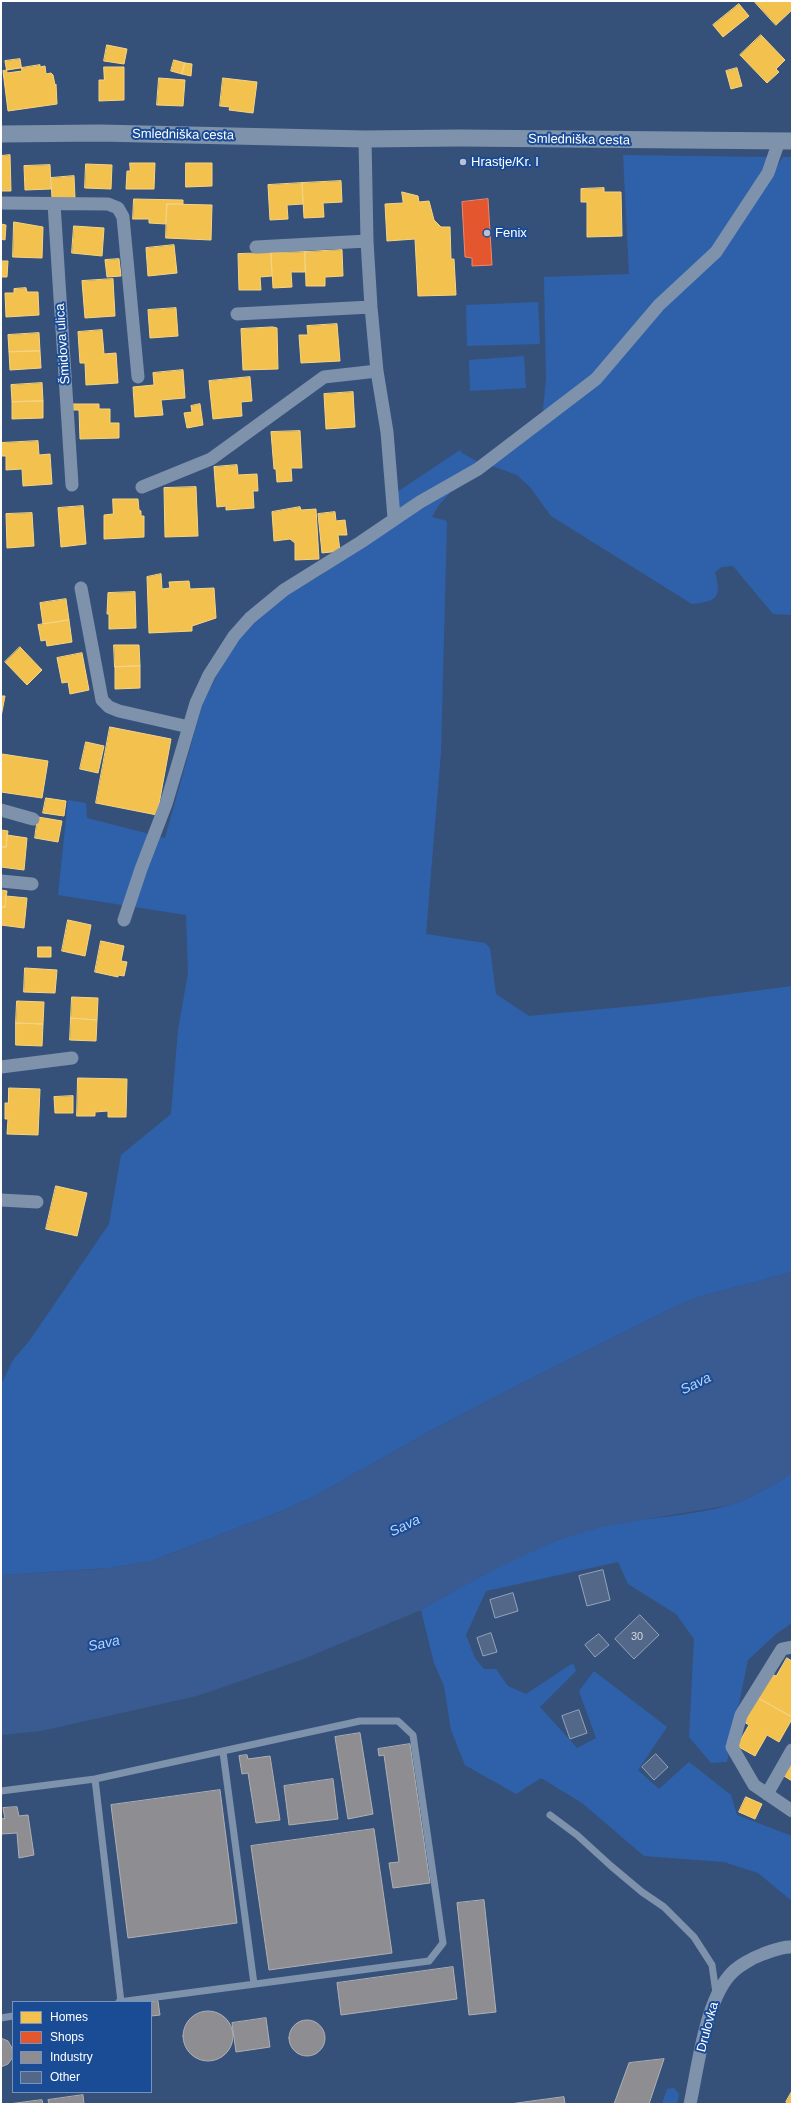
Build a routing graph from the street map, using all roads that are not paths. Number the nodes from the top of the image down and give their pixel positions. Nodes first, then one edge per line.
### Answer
1 (1, 134) edge
2 (365, 139) junction
3 (786, 141) edge
4 (1, 203) edge
5 (54, 204) junction
6 (367, 241) junction
7 (256, 247) dead end
8 (371, 307) junction
9 (237, 314) dead end
10 (377, 371) junction
11 (138, 377) dead end
12 (72, 485) dead end
13 (142, 487) dead end
14 (394, 518) junction
15 (81, 588) dead end
16 (189, 727) junction
17 (1, 810) edge
18 (33, 819) dead end
19 (1, 881) edge
20 (32, 884) dead end
21 (124, 920) dead end
22 (72, 1058) dead end
23 (1, 1067) edge
24 (1, 1200) edge
25 (37, 1202) dead end
26 (792, 1647) edge
27 (792, 1750) edge
28 (223, 1752) junction
29 (95, 1779) junction
30 (1, 1791) edge
31 (767, 1794) junction
32 (792, 1811) edge
33 (550, 1815) dead end
34 (792, 1947) edge
35 (254, 1984) junction
36 (716, 1995) junction
37 (120, 2001) edge
38 (127, 2001) edge
39 (12, 2016) edge
40 (1, 2018) edge
41 (690, 2104) edge

1 - 2 street, Smledniška cesta
2 - 3 street, Smledniška cesta
2 - 6 street
3 - 14 street
4 - 5 street
5 - 11 street
5 - 12 street, Šmidova ulica
6 - 7 street
6 - 8 street
8 - 9 street
8 - 10 street
10 - 13 street
10 - 14 street
14 - 16 street
15 - 16 street
16 - 21 street
17 - 18 street
19 - 20 street
22 - 23 street
24 - 25 street
26 - 31 street
27 - 31 street
28 - 29 lane
28 - 35 lane
28 - 35 lane
29 - 30 lane
29 - 37 lane
31 - 32 street
33 - 36 lane
34 - 36 street, Drulovka
35 - 38 lane
36 - 41 street, Drulovka
39 - 40 lane

